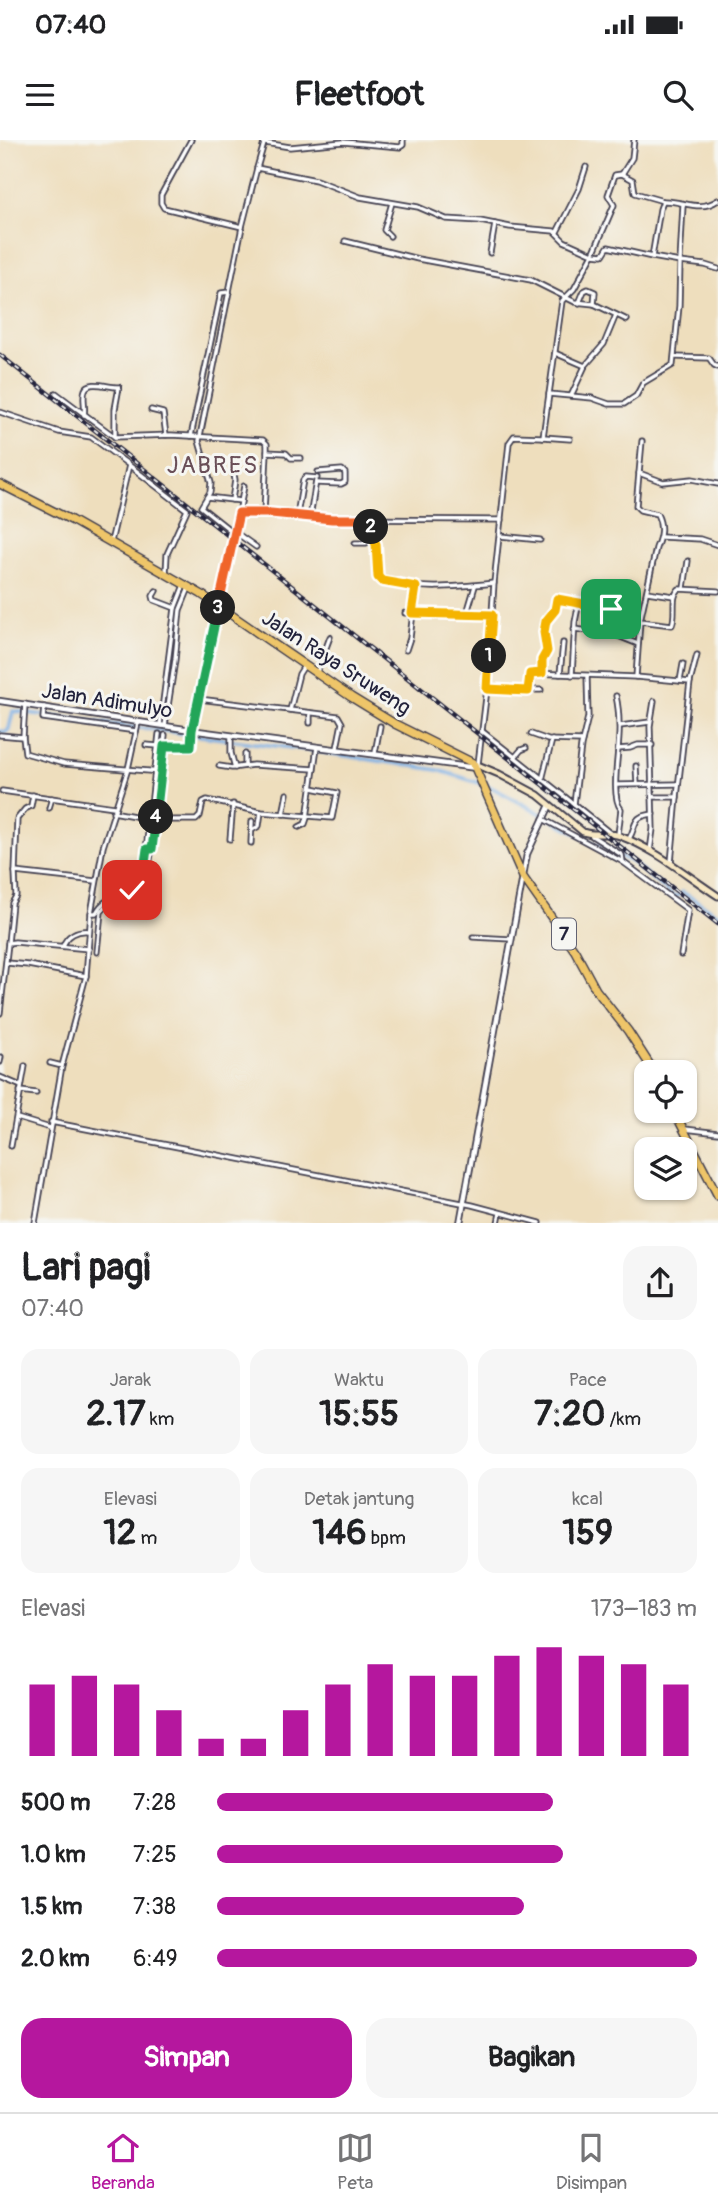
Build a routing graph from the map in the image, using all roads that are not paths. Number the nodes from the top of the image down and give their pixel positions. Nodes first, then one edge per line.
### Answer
1 (191, 140) edge
2 (403, 140) edge
3 (634, 140) edge
4 (265, 141) edge
5 (586, 167) dead end
6 (257, 168) junction
7 (622, 174) junction
8 (718, 200) edge
9 (663, 201) junction
10 (393, 204) junction
11 (683, 205) junction
12 (495, 225) junction
13 (242, 227) junction
14 (557, 232) junction
15 (390, 236) dead end
16 (345, 241) dead end
17 (490, 253) dead end
18 (593, 254) junction
19 (652, 257) junction
20 (680, 262) junction
21 (718, 269) edge
22 (229, 292) junction
23 (565, 298) junction
24 (579, 303) junction
25 (594, 304) junction
26 (617, 315) junction
27 (627, 320) dead end
28 (555, 353) junction
29 (675, 357) junction
30 (585, 366) junction
31 (718, 367) edge
32 (204, 375) junction
33 (212, 376) junction
34 (201, 386) junction
35 (210, 387) junction
36 (56, 393) dead end
37 (549, 394) junction
38 (570, 396) junction
39 (151, 410) dead end
40 (0, 412) edge
41 (84, 415) junction
42 (166, 435) junction
43 (191, 436) junction
44 (115, 437) junction
45 (200, 437) junction
46 (543, 437) junction
47 (570, 439) dead end
48 (642, 441) dead end
49 (267, 452) junction
50 (300, 458) dead end
51 (129, 466) junction
52 (233, 468) dead end
53 (639, 473) junction
54 (317, 480) junction
55 (0, 484) edge
56 (718, 484) edge
57 (244, 486) dead end
58 (207, 497) junction
59 (232, 500) junction
60 (241, 501) junction
61 (264, 512) junction
62 (239, 513) junction
63 (297, 515) junction
64 (310, 517) junction
65 (371, 519) junction
66 (501, 520) junction
67 (235, 533) junction
68 (500, 536) junction
69 (661, 537) junction
70 (373, 540) junction
71 (540, 540) dead end
72 (111, 542) junction
73 (355, 543) dead end
74 (718, 545) edge
75 (256, 547) dead end
76 (688, 561) dead end
77 (166, 575) junction
78 (494, 583) junction
79 (187, 586) junction
80 (475, 586) junction
81 (416, 587) junction
82 (684, 588) junction
83 (156, 591) dead end
84 (646, 592) junction
85 (718, 592) edge
86 (674, 596) junction
87 (579, 602) junction
88 (218, 606) junction
89 (175, 608) junction
90 (405, 613) dead end
91 (412, 613) junction
92 (467, 614) junction
93 (492, 615) junction
94 (640, 619) junction
95 (574, 629) junction
96 (330, 637) dead end
97 (563, 643) dead end
98 (638, 644) junction
99 (406, 650) dead end
100 (697, 655) dead end
101 (173, 659) junction
102 (683, 664) dead end
103 (304, 667) junction
104 (542, 673) junction
105 (316, 674) junction
106 (560, 674) junction
107 (572, 675) junction
108 (587, 676) junction
109 (636, 677) junction
110 (680, 681) junction
111 (690, 682) junction
112 (487, 689) junction
113 (529, 690) junction
114 (541, 691) dead end
115 (616, 696) dead end
116 (199, 699) junction
117 (0, 701) edge
118 (653, 701) dead end
119 (25, 710) junction
120 (290, 710) junction
121 (43, 713) junction
122 (310, 713) junction
123 (650, 722) junction
124 (310, 723) dead end
125 (162, 726) junction
126 (380, 726) dead end
127 (620, 726) junction
128 (137, 727) junction
129 (482, 731) junction
130 (191, 733) junction
131 (159, 734) dead end
132 (531, 734) dead end
133 (0, 735) edge
134 (164, 735) dead end
135 (23, 737) junction
136 (231, 739) junction
137 (552, 740) junction
138 (582, 741) junction
139 (146, 745) dead end
140 (652, 745) junction
141 (158, 746) junction
142 (164, 746) junction
143 (317, 747) junction
144 (337, 748) junction
145 (526, 748) dead end
146 (618, 749) junction
147 (245, 754) dead end
148 (375, 754) junction
149 (515, 757) junction
150 (476, 765) junction
151 (219, 766) dead end
152 (245, 766) junction
153 (636, 766) dead end
154 (235, 768) junction
155 (128, 769) junction
156 (314, 769) junction
157 (155, 771) junction
158 (161, 772) junction
159 (542, 780) junction
160 (637, 784) junction
161 (653, 784) junction
162 (678, 784) junction
163 (617, 785) junction
164 (312, 789) junction
165 (2, 791) dead end
166 (287, 794) dead end
167 (33, 796) junction
168 (653, 797) junction
169 (677, 797) junction
170 (52, 798) junction
171 (233, 804) junction
172 (574, 804) junction
173 (551, 805) junction
174 (49, 808) dead end
175 (114, 810) junction
176 (261, 812) junction
177 (283, 814) junction
178 (653, 814) junction
179 (545, 816) junction
180 (308, 817) junction
181 (149, 819) junction
182 (156, 820) junction
183 (252, 821) dead end
184 (299, 827) dead end
185 (252, 830) junction
186 (590, 834) junction
187 (615, 835) junction
188 (230, 839) dead end
189 (628, 840) junction
190 (251, 843) dead end
191 (149, 849) junction
192 (650, 851) junction
193 (623, 860) junction
194 (671, 863) junction
195 (15, 872) junction
196 (523, 877) junction
197 (96, 881) junction
198 (718, 896) edge
199 (95, 913) junction
200 (89, 931) junction
201 (473, 937) dead end
202 (511, 939) junction
203 (8, 945) junction
204 (62, 946) junction
205 (0, 947) edge
206 (89, 949) junction
207 (97, 952) dead end
208 (681, 955) dead end
209 (7, 963) junction
210 (86, 976) junction
211 (0, 1013) edge
212 (647, 1060) edge
213 (50, 1063) dead end
214 (25, 1066) dead end
215 (62, 1066) junction
216 (0, 1077) edge
217 (20, 1088) junction
218 (36, 1093) dead end
219 (17, 1118) junction
220 (51, 1122) junction
221 (680, 1123) edge
222 (50, 1128) junction
223 (683, 1129) junction
224 (718, 1133) edge
225 (11, 1146) dead end
226 (718, 1196) edge
227 (463, 1204) junction
228 (500, 1213) junction
229 (34, 1223) edge
230 (460, 1223) edge
231 (498, 1223) edge
232 (540, 1223) edge

1 - 13 street
2 - 4 street
3 - 7 street
4 - 6 street
5 - 14 street
6 - 10 street
6 - 13 street
7 - 9 street
7 - 18 street
8 - 11 street
9 - 11 street
9 - 19 street
10 - 12 street
10 - 15 street
11 - 20 street
12 - 14 street
12 - 17 street
13 - 22 street
14 - 18 street
16 - 23 street
18 - 19 street
18 - 23 street
19 - 20 street
20 - 21 street
20 - 29 street
22 - 32 street
22 - 33 street
23 - 24 street
23 - 28 street
24 - 25 street
24 - 25 street
25 - 26 street
26 - 27 street
26 - 30 street
28 - 30 street
28 - 37 street
29 - 31 street
29 - 38 street
30 - 38 street
32 - 33 street
32 - 34 street
33 - 35 street
34 - 35 street
34 - 43 street
35 - 45 street
36 - 41 street
37 - 38 street
37 - 46 street
39 - 42 street
40 - 51 street
41 - 44 street
41 - 44 street
42 - 43 street
42 - 44 street
43 - 45 street
45 - 49 street
45 - 58 street
46 - 47 street
46 - 66 street
48 - 53 street
49 - 50 street
49 - 61 street
51 - 72 street
51 - 77 street
52 - 59 street
53 - 56 street
53 - 69 street
54 - 54 street
54 - 63 street
54 - 64 street
55 - 72 highway, Jalan Raya Sruweng
57 - 60 street
58 - 59 street
58 - 67 street
59 - 60 street
60 - 62 street
61 - 62 street
61 - 63 street
62 - 67 street
63 - 64 street
64 - 65 street
65 - 66 street
65 - 70 street
66 - 68 street
67 - 75 street
67 - 88 street
68 - 71 street
68 - 78 street
69 - 74 street
69 - 84 street
70 - 73 street
70 - 81 street
72 - 77 highway, Jalan Raya Sruweng
76 - 82 street
77 - 79 highway, Jalan Raya Sruweng
78 - 80 street
78 - 93 street
79 - 88 highway, Jalan Raya Sruweng
79 - 89 street
79 - 101 street
80 - 81 street
80 - 92 street
81 - 91 street
82 - 85 street
82 - 86 street
83 - 89 street
84 - 86 street
84 - 94 street
86 - 94 street
87 - 94 street
87 - 95 street
87 - 104 street
88 - 103 highway, Jalan Raya Sruweng
88 - 116 street
89 - 101 street
90 - 91 street
91 - 92 street
91 - 99 street
92 - 93 street
93 - 112 street
94 - 98 street
95 - 98 street
95 - 107 street
96 - 105 street
97 - 106 street
98 - 109 street
100 - 111 street
101 - 125 street
102 - 110 street
103 - 105 highway, Jalan Raya Sruweng
103 - 120 street
104 - 106 street
104 - 113 street
105 - 150 highway, Jalan Raya Sruweng
106 - 107 street
107 - 108 street
108 - 109 street
108 - 138 street
109 - 110 street
110 - 111 street
111 - 162 street
112 - 113 street
112 - 129 street
113 - 114 street
115 - 127 street
116 - 120 street
116 - 130 street
117 - 119 street, Jalan Adimulyo
118 - 123 street
119 - 121 street, Jalan Adimulyo
119 - 135 street
120 - 122 street
121 - 128 street, Jalan Adimulyo
121 - 128 street
122 - 124 street
122 - 144 street
123 - 127 street
123 - 140 street
125 - 128 street, Jalan Adimulyo
125 - 130 street, Jalan Adimulyo
126 - 148 street
127 - 146 street
128 - 155 street
129 - 149 street
129 - 150 street
130 - 136 street, Jalan Adimulyo
130 - 142 street
131 - 141 street
132 - 137 street
133 - 135 street
134 - 142 street
135 - 155 street
136 - 143 street, Jalan Adimulyo
136 - 154 street
137 - 138 street
137 - 159 street
138 - 172 street
139 - 141 street
140 - 146 street
140 - 161 street
141 - 157 street
142 - 158 street
143 - 144 street, Jalan Adimulyo
143 - 156 street
144 - 148 street, Jalan Adimulyo
145 - 149 street
146 - 163 street
147 - 152 street
148 - 150 street, Jalan Adimulyo
149 - 159 street
150 - 173 main road
150 - 196 highway, 7
151 - 154 street
152 - 154 street
152 - 156 street
153 - 160 street
155 - 157 street
155 - 175 street
156 - 164 street
157 - 158 street
157 - 181 street
158 - 182 street
159 - 172 street
160 - 161 street
160 - 163 street
161 - 162 street
161 - 168 street
162 - 169 street
163 - 187 street
164 - 180 street
164 - 180 street
165 - 167 street
166 - 177 street
167 - 170 street
167 - 195 street
168 - 169 street
168 - 178 street
169 - 194 street
170 - 174 street
170 - 175 street
171 - 176 street
171 - 182 street
171 - 188 street
172 - 187 street
173 - 179 street
173 - 186 main road
175 - 181 street
175 - 197 street
176 - 177 street
176 - 185 street
177 - 180 street
178 - 189 street
178 - 192 street
179 - 193 street
179 - 196 street
180 - 184 street
181 - 182 street
181 - 191 street
182 - 191 street
183 - 185 street
185 - 190 street
186 - 187 main road
186 - 193 street
187 - 189 main road
189 - 192 main road
191 - 199 street
192 - 194 main road
193 - 208 street
194 - 198 main road
195 - 197 street
195 - 203 street
196 - 202 street
196 - 212 highway, 7
197 - 199 street
199 - 200 street
199 - 207 street
200 - 204 street
200 - 206 street
201 - 202 street
202 - 227 street
203 - 204 street
203 - 205 street
203 - 209 street
204 - 206 street
206 - 210 street
209 - 210 street
209 - 211 street
210 - 215 street
213 - 215 street
214 - 217 street
215 - 220 street
216 - 217 street
217 - 218 street
217 - 219 street
219 - 222 street
219 - 225 street
220 - 222 street
220 - 227 street
221 - 223 highway
222 - 229 street
223 - 224 street
223 - 226 highway
227 - 228 street
227 - 230 street
228 - 231 street
228 - 232 street

